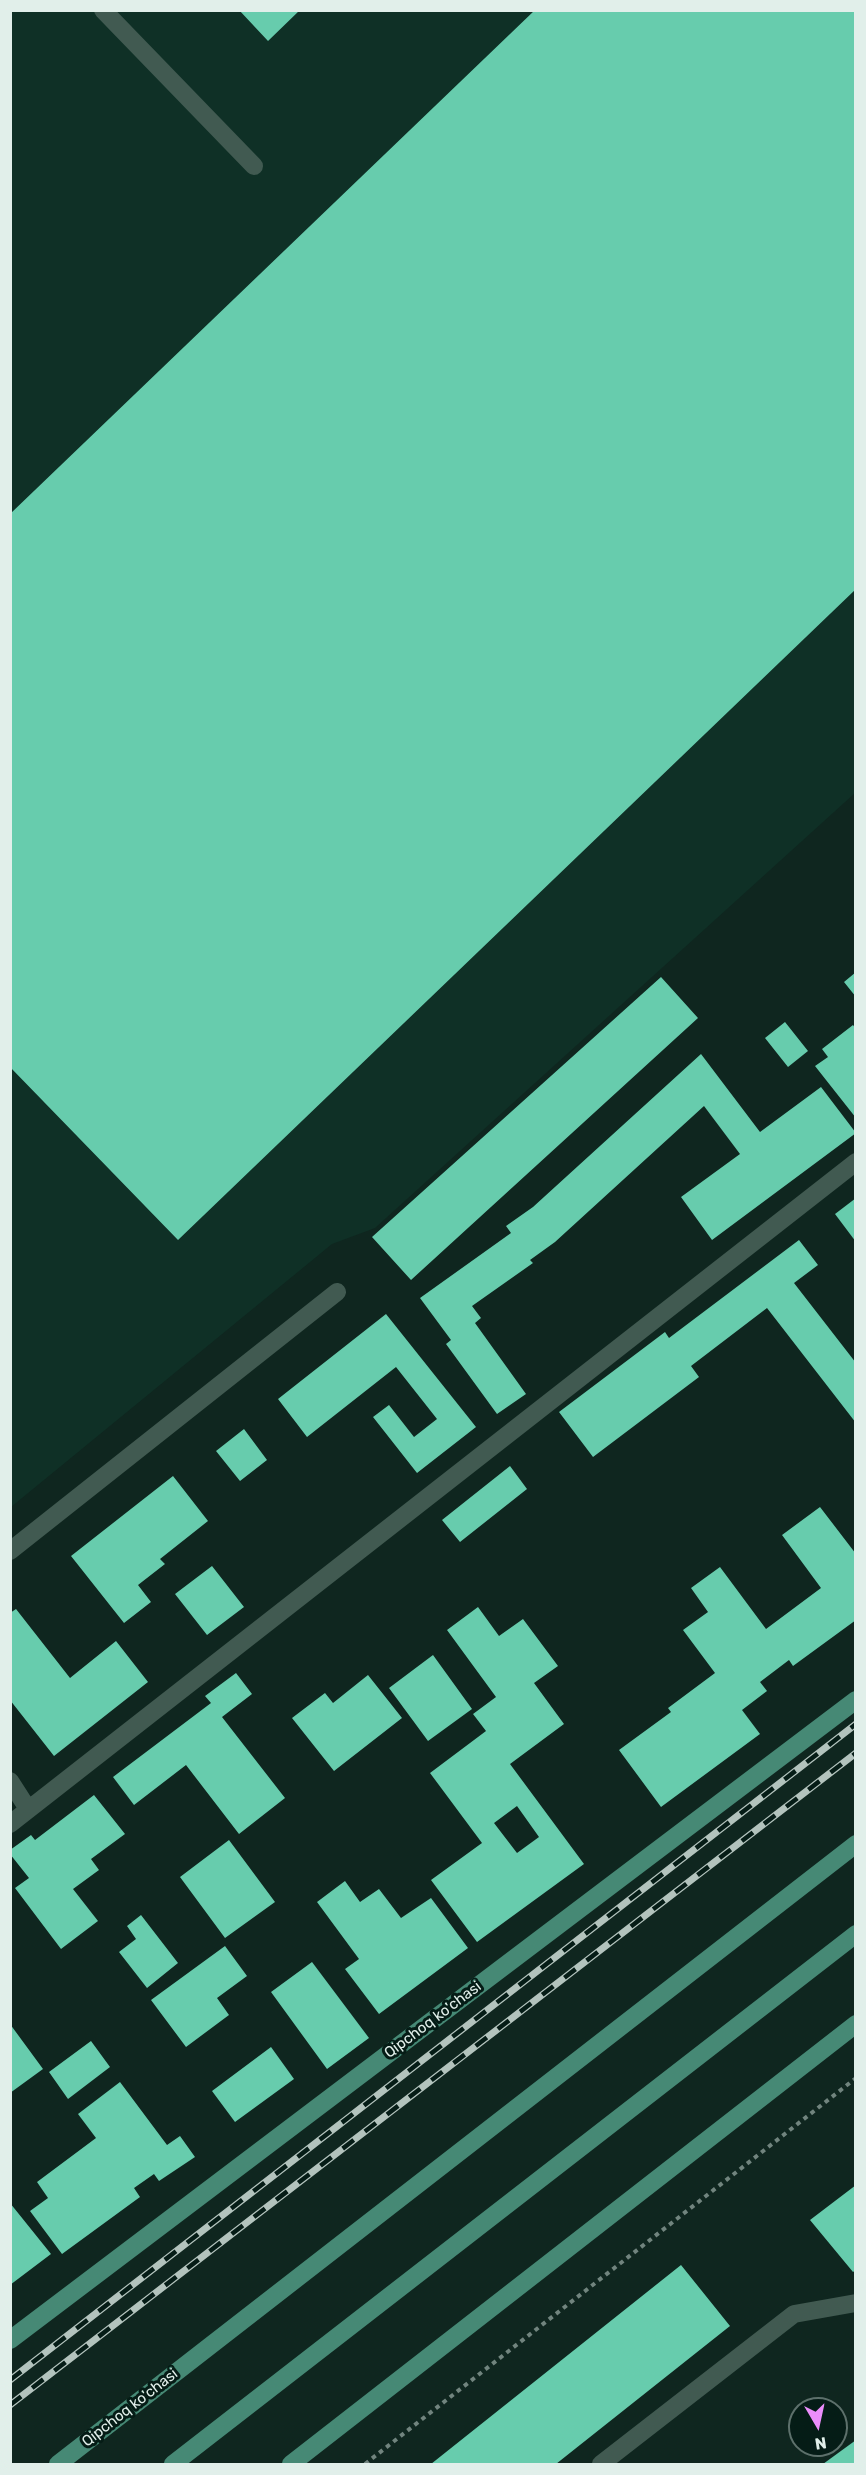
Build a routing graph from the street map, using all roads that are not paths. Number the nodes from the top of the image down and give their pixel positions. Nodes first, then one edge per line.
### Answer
1 (103, 10) edge
2 (254, 166) dead end
3 (855, 1162) edge
4 (337, 1292) dead end
5 (10, 1551) edge
6 (855, 1700) edge
7 (10, 1781) edge
8 (28, 1809) junction
9 (10, 1824) edge
10 (855, 1844) edge
11 (855, 1934) edge
12 (855, 2024) edge
13 (855, 2302) edge
14 (10, 2340) edge
15 (58, 2464) edge
16 (173, 2464) edge
17 (291, 2464) edge
18 (601, 2464) edge

1 - 2 lane
3 - 8 lane
4 - 5 lane
6 - 14 main road, Qipchoq ko'chasi
7 - 8 lane
8 - 9 lane
10 - 15 main road, Qipchoq ko'chasi
11 - 16 main road
12 - 17 main road
13 - 18 lane

